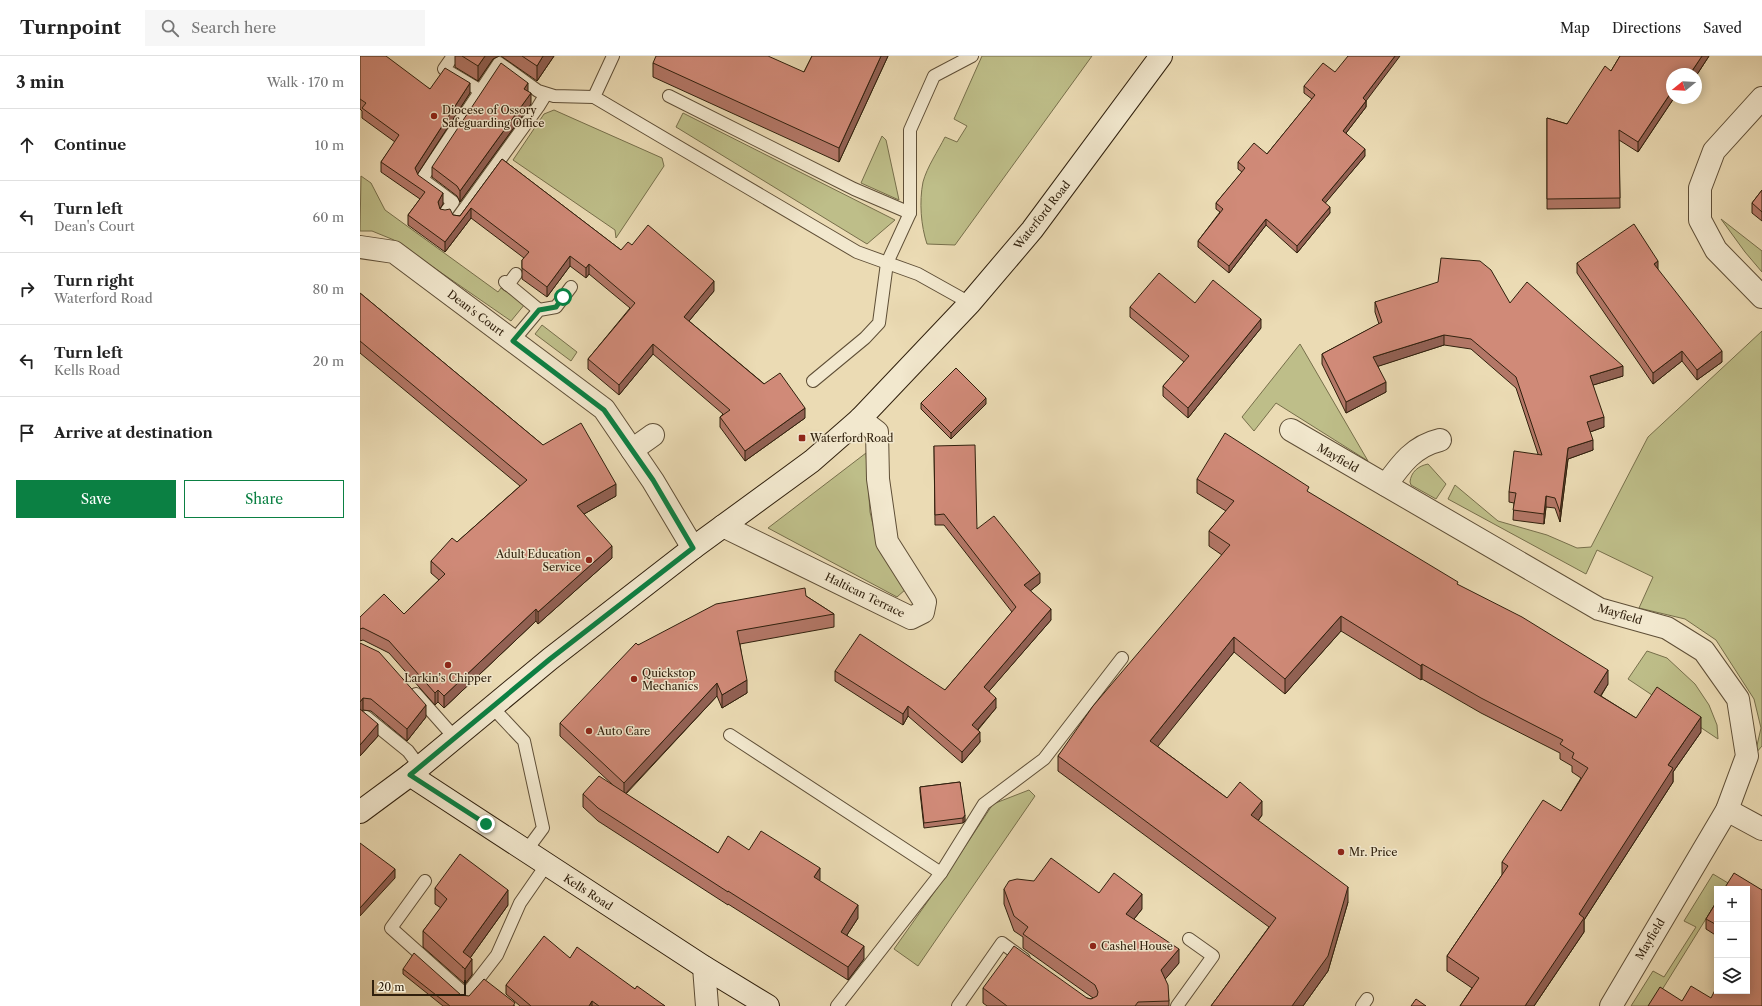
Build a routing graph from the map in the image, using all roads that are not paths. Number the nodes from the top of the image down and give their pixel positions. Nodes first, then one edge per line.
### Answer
1 (453, 56) edge
2 (613, 56) edge
3 (972, 56) edge
4 (1161, 56) edge
5 (481, 91) junction
6 (546, 94) junction
7 (669, 96) dead end
8 (594, 97) junction
9 (1762, 98) edge
10 (445, 213) edge
11 (910, 213) junction
12 (456, 219) edge
13 (360, 247) edge
14 (887, 263) junction
15 (516, 274) dead end
16 (571, 287) dead end
17 (1762, 297) edge
18 (970, 303) junction
19 (539, 310) junction
20 (513, 341) junction
21 (813, 381) dead end
22 (860, 419) junction
23 (1291, 430) dead end
24 (653, 435) dead end
25 (1440, 440) dead end
26 (632, 450) junction
27 (1386, 485) junction
28 (723, 526) junction
29 (693, 548) junction
30 (1122, 658) dead end
31 (409, 687) edge
32 (492, 707) junction
33 (366, 717) edge
34 (730, 735) dead end
35 (455, 738) junction
36 (415, 771) junction
37 (362, 807) edge
38 (1727, 810) junction
39 (1762, 829) edge
40 (526, 851) junction
41 (547, 864) junction
42 (941, 873) junction
43 (425, 881) dead end
44 (1189, 939) dead end
45 (1034, 966) edge
46 (704, 968) junction
47 (707, 1006) edge
48 (768, 1006) edge
49 (837, 1006) edge
50 (958, 1006) edge
51 (1177, 1006) edge
52 (1611, 1006) edge

1 - 5 lane
2 - 8 lane
3 - 11 lane
4 - 18 street, Waterford Road
5 - 6 lane
5 - 10 lane
6 - 8 lane
6 - 12 lane
7 - 11 lane
8 - 14 lane
9 - 17 street
11 - 14 lane
13 - 20 street, Dean's Court
14 - 18 lane
14 - 21 lane
15 - 19 lane
16 - 19 lane
18 - 22 street, Waterford Road
19 - 20 lane
20 - 26 street, Dean's Court
22 - 28 street, Waterford Road
22 - 28 street, Haltican Terrace
23 - 27 street, Mayfield
24 - 26 street
25 - 27 street
26 - 29 street, Dean's Court
27 - 38 street, Mayfield
28 - 29 street, Waterford Road
29 - 32 street, Waterford Road
30 - 42 lane
31 - 35 lane
32 - 35 street, Waterford Road
32 - 40 lane
33 - 36 lane
34 - 42 lane
35 - 36 street, Waterford Road
36 - 37 street, Waterford Road
36 - 40 street, Kells Road
38 - 39 street
38 - 52 street, Mayfield
40 - 41 street, Kells Road
41 - 43 lane
41 - 46 street, Kells Road
42 - 49 lane
44 - 51 lane
45 - 50 lane
46 - 47 street
46 - 48 street, Kells Road

